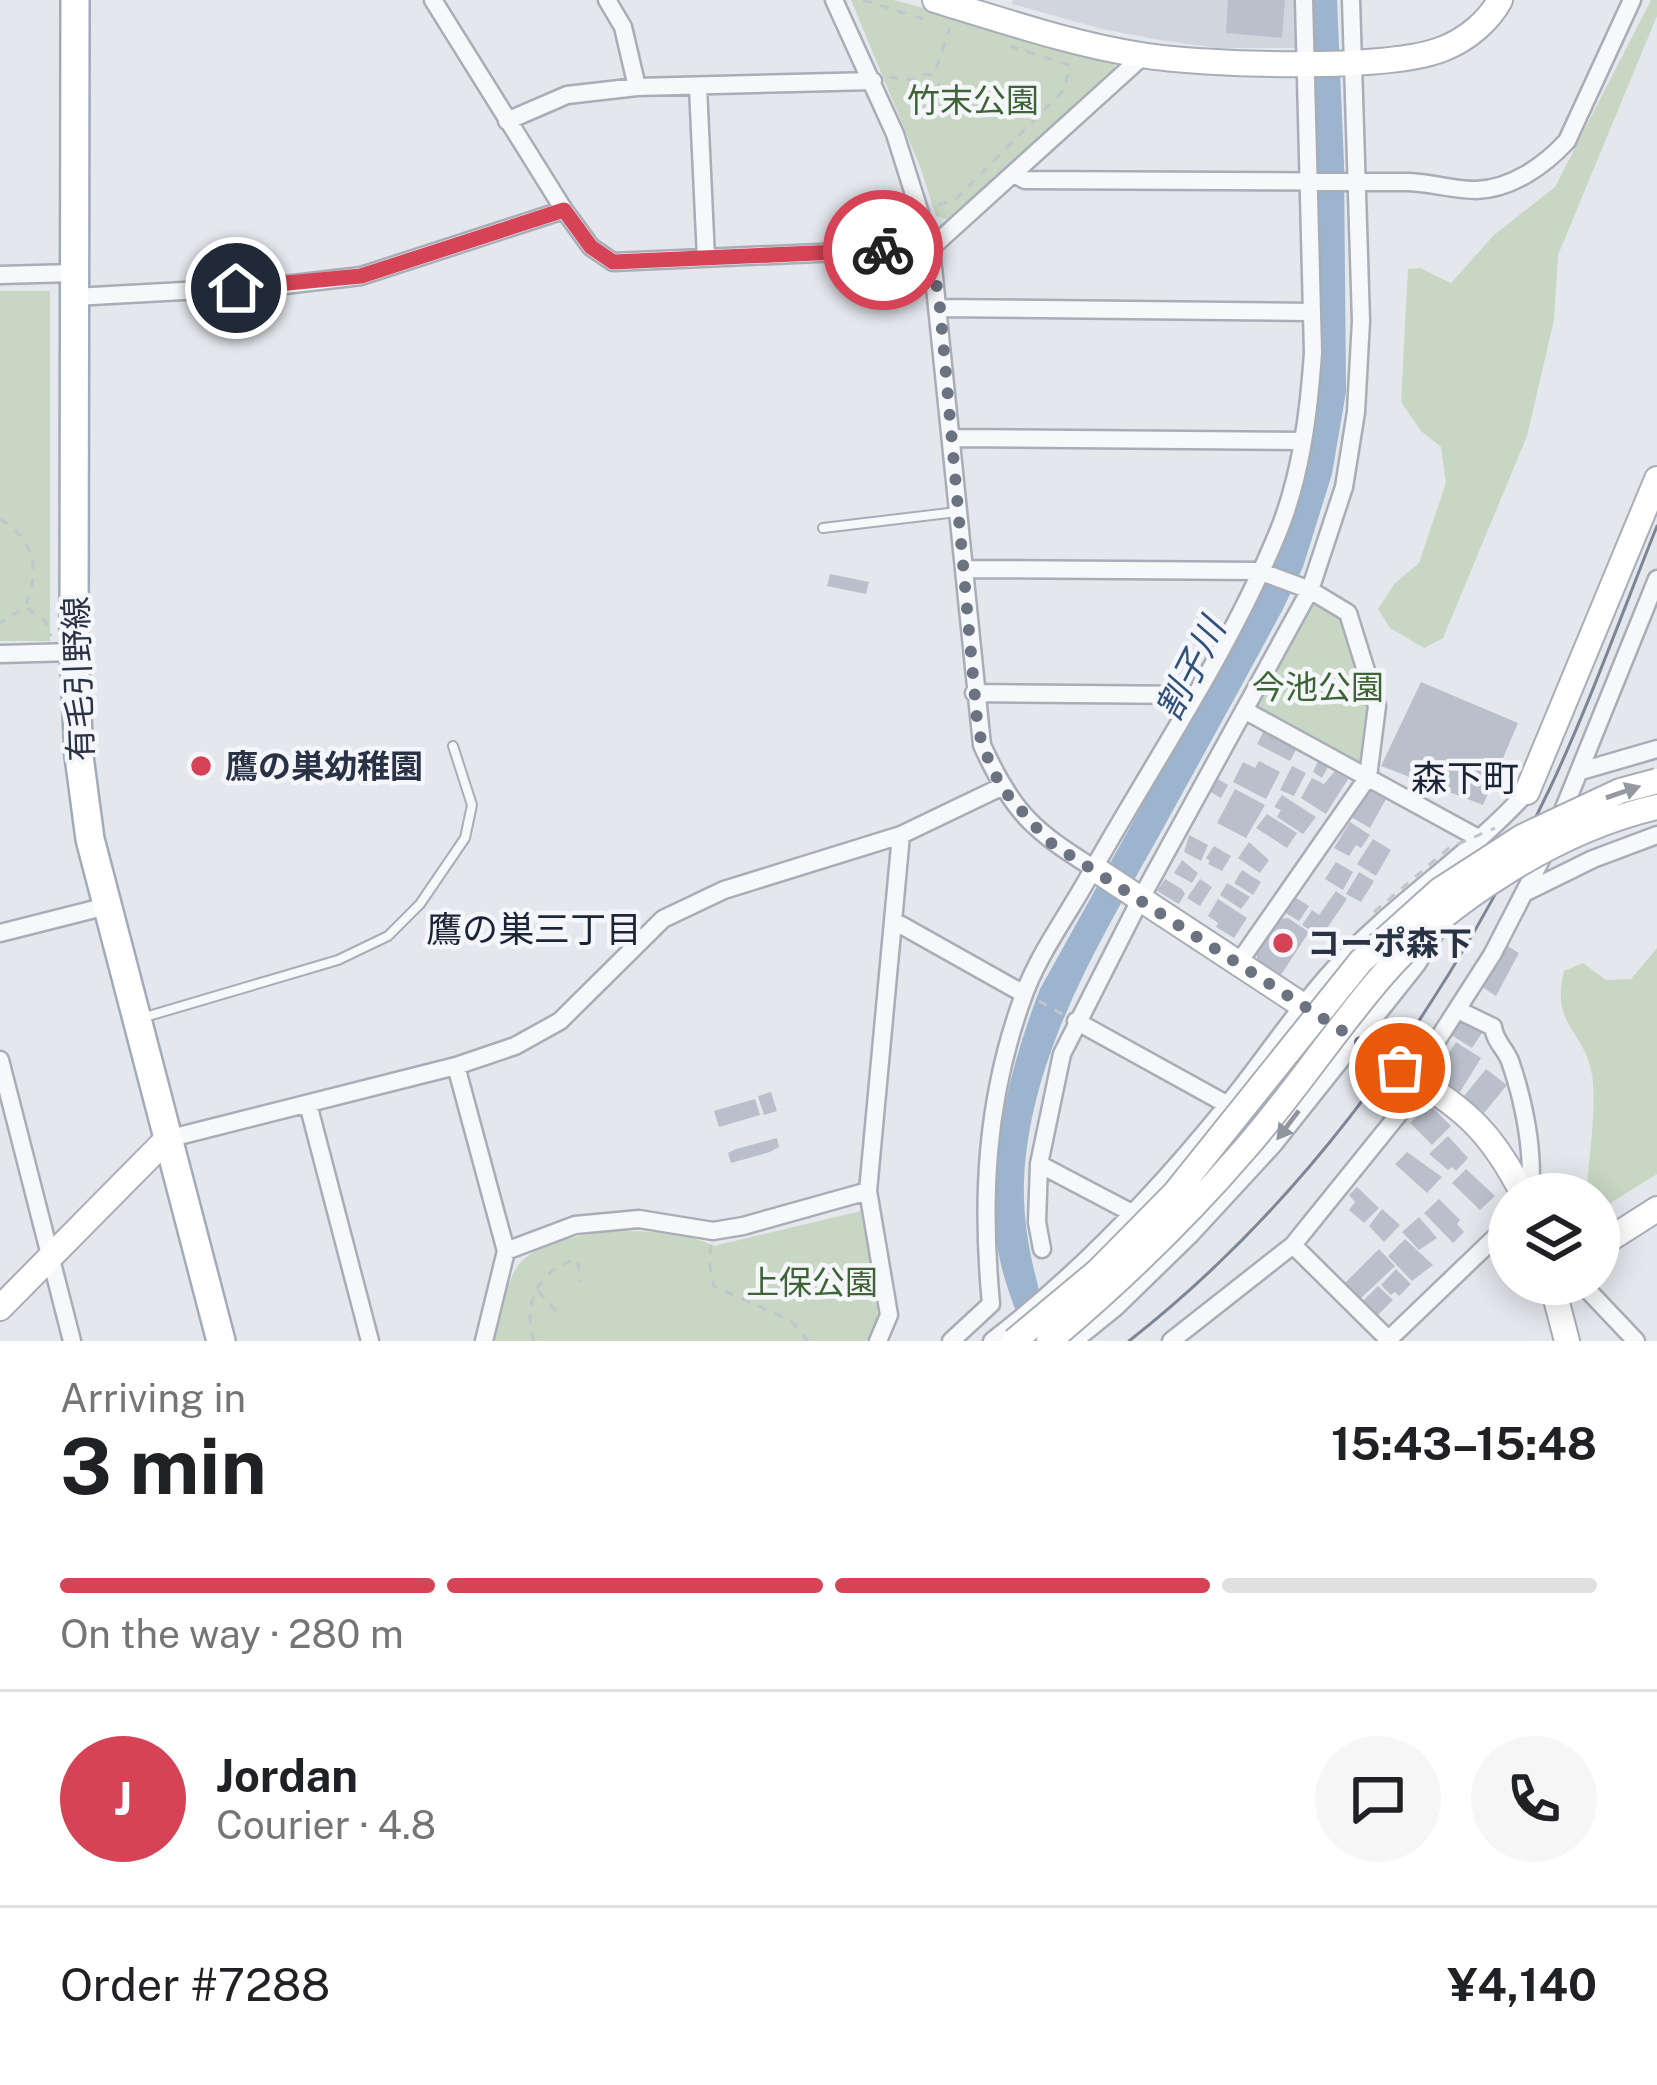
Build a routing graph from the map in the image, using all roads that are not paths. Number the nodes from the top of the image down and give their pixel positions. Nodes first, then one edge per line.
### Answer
1 (75, 0) edge
2 (433, 0) edge
3 (607, 0) edge
4 (834, 0) edge
5 (1304, 0) edge
6 (1351, 0) edge
7 (1499, 0) edge
8 (1632, 0) edge
9 (993, 8) edge
10 (931, 10) edge
11 (1143, 56) junction
12 (1308, 62) junction
13 (1350, 62) junction
14 (873, 81) junction
15 (637, 87) junction
16 (698, 87) junction
17 (507, 121) junction
18 (1016, 175) junction
19 (1353, 182) junction
20 (1311, 183) junction
21 (564, 210) junction
22 (931, 248) junction
23 (706, 259) junction
24 (0, 275) edge
25 (74, 285) junction
26 (940, 308) junction
27 (1312, 312) junction
28 (952, 438) junction
29 (1302, 441) junction
30 (1657, 478) edge
31 (959, 512) junction
32 (1650, 513) edge
33 (823, 528) dead end
34 (965, 569) junction
35 (1262, 572) junction
36 (1657, 579) edge
37 (1307, 588) junction
38 (66, 653) junction
39 (0, 654) edge
40 (974, 693) junction
41 (1193, 695) junction
42 (1244, 710) junction
43 (453, 746) dead end
44 (1657, 749) edge
45 (1581, 771) junction
46 (1368, 777) junction
47 (1657, 782) edge
48 (1001, 787) junction
49 (1528, 792) junction
50 (1657, 806) edge
51 (1657, 835) edge
52 (901, 836) junction
53 (1480, 839) junction
54 (1096, 870) junction
55 (1526, 892) junction
56 (1136, 897) junction
57 (107, 906) junction
58 (893, 921) junction
59 (0, 933) edge
60 (1237, 965) junction
61 (1027, 996) junction
62 (1303, 1006) junction
63 (1458, 1010) junction
64 (137, 1019) junction
65 (1072, 1019) junction
66 (1355, 1038) junction
67 (0, 1060) edge
68 (457, 1066) junction
69 (1418, 1081) junction
70 (3, 1089) edge
71 (308, 1104) junction
72 (1228, 1105) junction
73 (167, 1139) junction
74 (1039, 1164) junction
75 (1514, 1173) edge
76 (1528, 1173) edge
77 (868, 1191) junction
78 (1657, 1209) edge
79 (1132, 1214) junction
80 (1620, 1233) edge
81 (1488, 1244) edge
82 (1293, 1245) junction
83 (1042, 1249) dead end
84 (506, 1251) junction
85 (50, 1256) junction
86 (1558, 1305) edge
87 (1602, 1305) edge
88 (0, 1308) edge
89 (1005, 1337) edge
90 (72, 1341) edge
91 (220, 1341) edge
92 (370, 1341) edge
93 (484, 1341) edge
94 (878, 1341) edge
95 (951, 1341) edge
96 (1049, 1341) edge
97 (1074, 1341) edge
98 (1171, 1341) edge
99 (1388, 1341) edge
100 (1567, 1341) edge
101 (1636, 1341) edge

1 - 25 main road, 有毛引野線
2 - 17 street
3 - 15 street
4 - 14 street
5 - 12 street
6 - 13 street
7 - 13 street
8 - 19 street
9 - 10 street
9 - 11 street
11 - 12 street
11 - 18 street
12 - 13 street
12 - 20 street
13 - 19 street
14 - 16 street
14 - 22 street
15 - 16 street
15 - 17 street
16 - 23 street
17 - 21 street
18 - 20 street
18 - 22 street
19 - 20 street
19 - 37 street
20 - 27 street
21 - 23 street
21 - 25 street
22 - 23 street
22 - 26 street
24 - 25 street
25 - 38 main road, 有毛引野線
26 - 27 street
26 - 28 street
27 - 29 street
28 - 29 street
28 - 31 street
29 - 35 street
30 - 32 street
31 - 33 lane
31 - 34 street
32 - 49 street
34 - 35 street
34 - 40 street
35 - 37 street
35 - 41 street
36 - 45 street
37 - 42 street
37 - 46 street
38 - 39 street
38 - 57 main road, 有毛引野線
40 - 41 street
40 - 48 street
41 - 54 street
42 - 46 street
42 - 56 street
43 - 64 lane
44 - 45 street
45 - 55 street
46 - 53 street
46 - 60 street
89 -> 47 street, bridge
48 - 52 street
48 - 54 street
49 - 53 street
49 - 66 street
50 - 96 street, bridge
51 - 55 street
52 - 58 street
52 - 68 street
53 - 62 street
54 - 56 street
54 - 61 street
55 - 63 street
56 - 60 street
56 - 65 street
57 - 59 street
57 - 64 main road, 有毛引野線
58 - 61 street
58 - 77 street
60 - 62 street
61 - 95 street
62 - 66 street
62 - 72 street
63 - 69 street
63 - 76 street
64 - 73 main road, 有毛引野線
65 - 72 street
65 - 74 street
66 - 69 street
66 -> 97 street
67 - 70 street
68 - 71 street
68 - 84 street
69 - 75 street
69 - 82 street
70 - 85 street
71 - 73 street
71 - 92 street
72 - 79 street
73 - 85 street
73 - 91 main road, 有毛引野線
74 - 79 street
74 - 83 street
77 - 84 street
77 - 94 street
78 - 80 street
79 - 89 street
81 - 99 street
82 - 98 street
82 - 99 street
84 - 93 street
85 - 88 street
85 - 90 street
86 - 100 street
87 - 101 street

